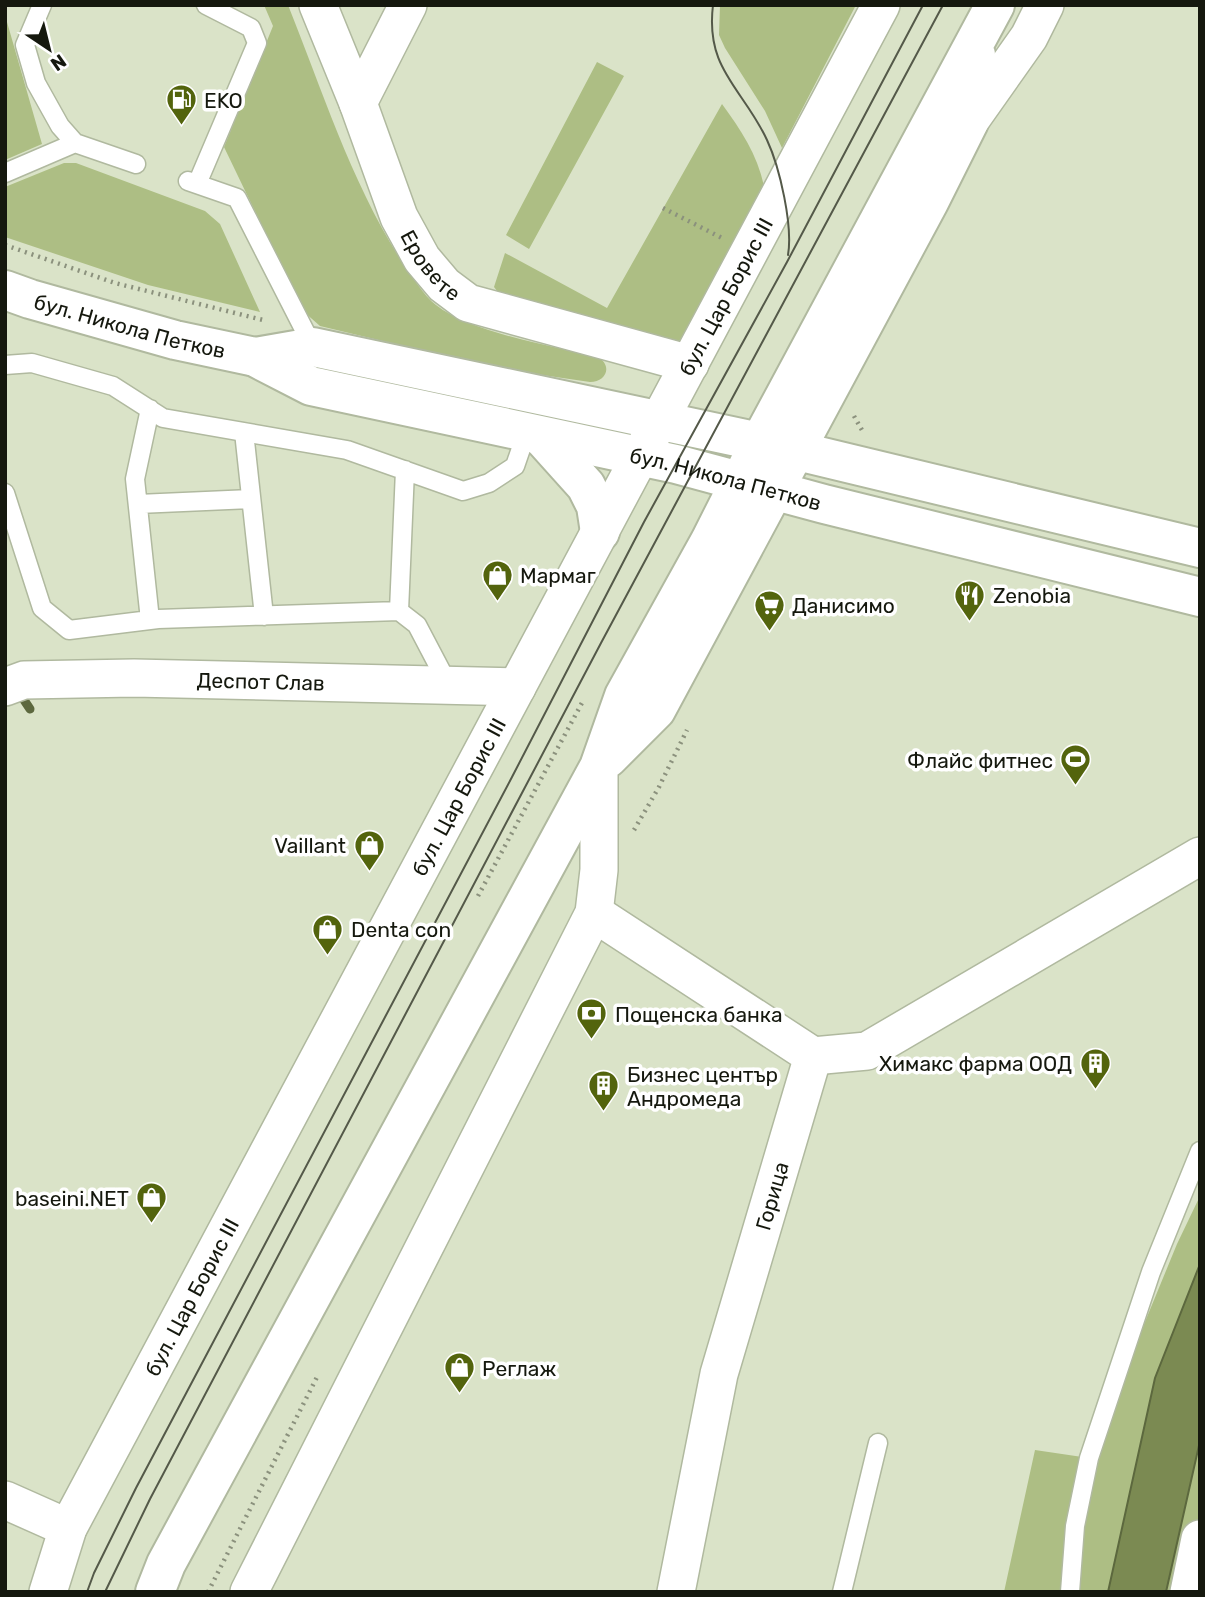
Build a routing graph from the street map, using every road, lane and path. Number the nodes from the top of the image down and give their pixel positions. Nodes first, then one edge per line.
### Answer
1 (41, 5) edge
2 (206, 5) edge
3 (318, 5) edge
4 (408, 5) edge
5 (881, 5) edge
6 (1045, 5) edge
7 (987, 21) edge
8 (358, 103) junction
9 (968, 122) junction
10 (75, 143) junction
11 (136, 164) dead end
12 (5, 173) edge
13 (663, 208) dead end
14 (751, 253) junction
15 (5, 290) edge
16 (313, 347) junction
17 (255, 357) junction
18 (690, 364) junction
19 (5, 365) edge
20 (150, 409) junction
21 (853, 415) dead end
22 (659, 420) junction
23 (244, 432) junction
24 (534, 435) junction
25 (865, 435) dead end
26 (778, 446) junction
27 (639, 456) junction
28 (405, 470) junction
29 (740, 480) junction
30 (776, 490) junction
31 (5, 492) edge
32 (251, 499) junction
33 (138, 504) junction
34 (600, 532) junction
35 (1200, 548) edge
36 (1200, 597) edge
37 (399, 611) junction
38 (264, 616) junction
39 (150, 620) junction
40 (15, 683) edge
41 (449, 685) junction
42 (517, 687) junction
43 (562, 739) dead end
44 (599, 767) junction
45 (1200, 856) edge
46 (478, 896) dead end
47 (594, 913) junction
48 (813, 1056) junction
49 (1200, 1150) edge
50 (878, 1443) dead end
51 (5, 1500) edge
52 (68, 1528) junction
53 (1200, 1539) edge
54 (48, 1592) edge
55 (155, 1592) edge
56 (249, 1592) edge
57 (676, 1592) edge
58 (842, 1592) edge
59 (1070, 1592) edge
60 (1189, 1592) edge

1 - 10 lane
2 - 16 lane
3 - 8 street, Еровете
4 - 8 street
5 - 14 street, бул. Цар Борис III
6 - 9 street
7 - 9 main road
7 - 26 main road
8 - 18 street, Еровете
9 - 26 main road
10 - 11 lane
10 - 12 lane
13 - 14 path
14 - 18 street, бул. Цар Борис III
15 - 17 main road, бул. Никола Петков
16 - 17 main road, бул. Никола Петков
16 - 22 main road, бул. Никола Петков
17 - 24 main road, бул. Никола Петков
18 - 22 street, бул. Цар Борис III
19 - 20 lane
20 - 23 lane
20 - 33 lane
21 - 25 path
22 - 26 main road, бул. Никола Петков
22 - 27 street, бул. Цар Борис III
23 - 28 lane
23 - 32 lane
24 - 27 main road, бул. Никола Петков
24 - 28 lane
24 - 34 main road
26 - 29 main road
26 - 30 main road
26 - 35 main road, бул. Никола Петков
27 - 29 main road, бул. Никола Петков
27 - 34 street, бул. Цар Борис III
28 - 37 lane
29 - 30 main road, бул. Никола Петков
29 - 44 main road
30 - 36 main road, бул. Никола Петков
30 - 44 main road
31 - 39 lane
32 - 33 lane
32 - 38 lane
33 - 39 lane
34 - 42 street, бул. Цар Борис III
37 - 38 lane
37 - 41 lane
38 - 39 lane
40 - 41 street, Деспот Слав
41 - 42 street, Деспот Слав
42 - 52 street, бул. Цар Борис III
43 - 46 path
44 - 47 street
44 - 55 main road
45 - 48 street
47 - 48 street
47 - 56 street
48 - 57 street, Горица
49 - 59 lane
50 - 58 lane
51 - 52 street
52 - 54 street, бул. Цар Борис III
53 - 60 street

